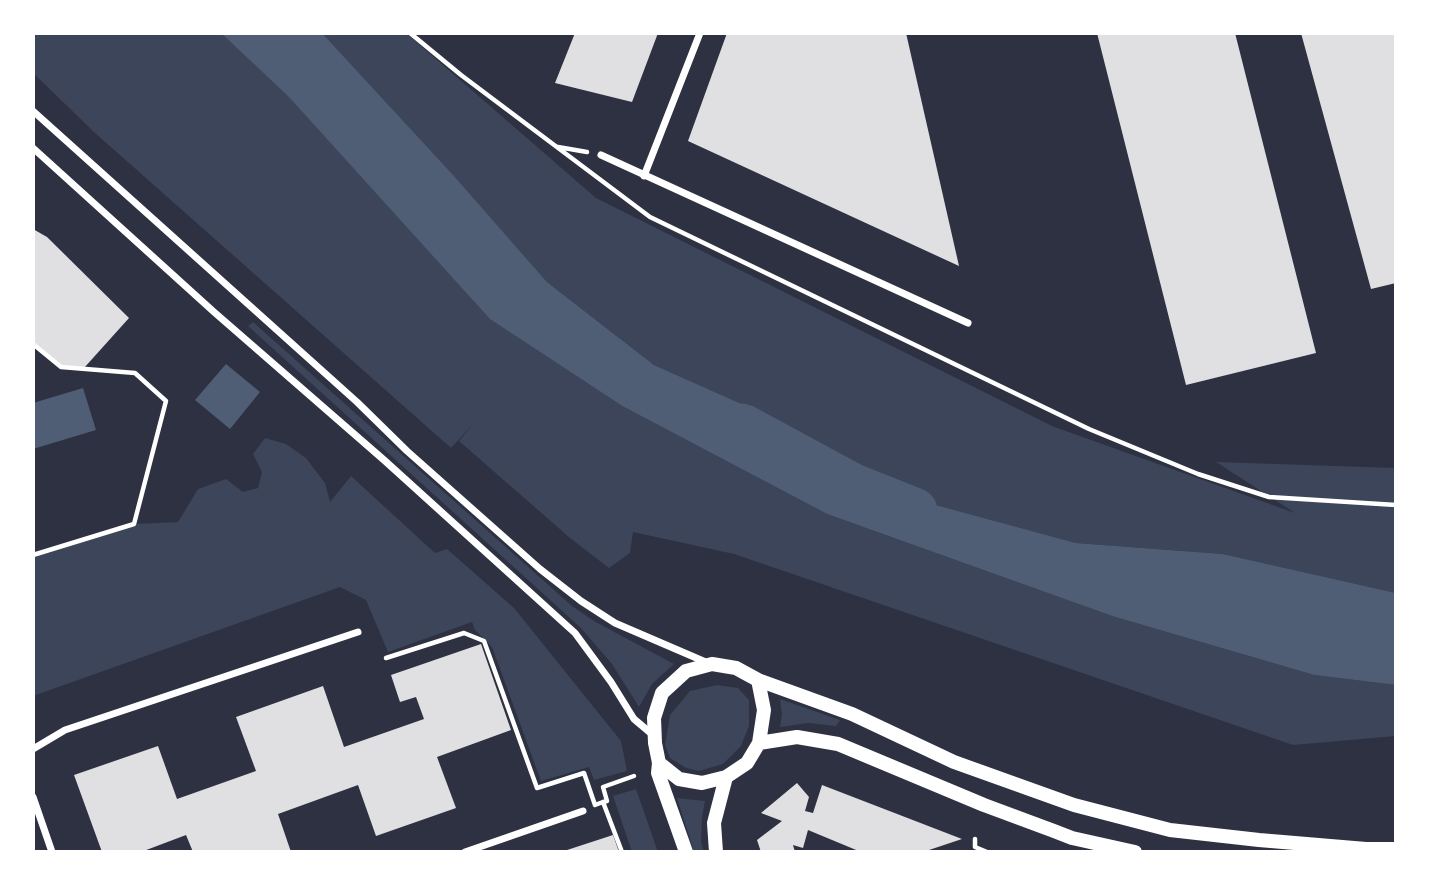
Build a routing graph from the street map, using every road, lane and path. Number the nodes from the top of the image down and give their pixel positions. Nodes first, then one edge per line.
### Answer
1 (411, 33) edge
2 (700, 33) edge
3 (33, 111) edge
4 (557, 147) junction
5 (33, 148) edge
6 (601, 155) joint
7 (644, 176) junction
8 (968, 323) dead end
9 (33, 344) edge
10 (1396, 505) edge
11 (33, 555) edge
12 (358, 632) dead end
13 (386, 658) dead end
14 (712, 664) junction
15 (758, 680) junction
16 (655, 737) junction
17 (759, 743) junction
18 (33, 749) edge
19 (659, 763) junction
20 (634, 776) dead end
21 (726, 777) junction
22 (33, 797) edge
23 (604, 802) junction
24 (583, 811) dead end
25 (975, 839) dead end
26 (1396, 849) edge
27 (474, 850) edge
28 (52, 852) edge
29 (465, 852) edge
30 (622, 852) edge
31 (686, 852) edge
32 (716, 852) edge
33 (988, 852) edge
34 (1135, 852) edge

1 - 4 path
2 - 7 street
3 - 14 street
4 - 6 path
4 - 10 path
5 - 16 street
6 - 7 street
7 - 8 street
9 - 11 path
12 - 18 street
13 - 23 path
14 - 15 main road
14 - 16 main road
15 - 17 main road
15 - 26 main road
16 - 19 main road
17 - 21 main road
17 - 34 main road
19 - 21 main road
19 - 31 main road
20 - 23 path
21 - 32 main road
22 - 28 street
23 - 30 path
24 - 27 street
25 - 33 path
27 - 29 street

